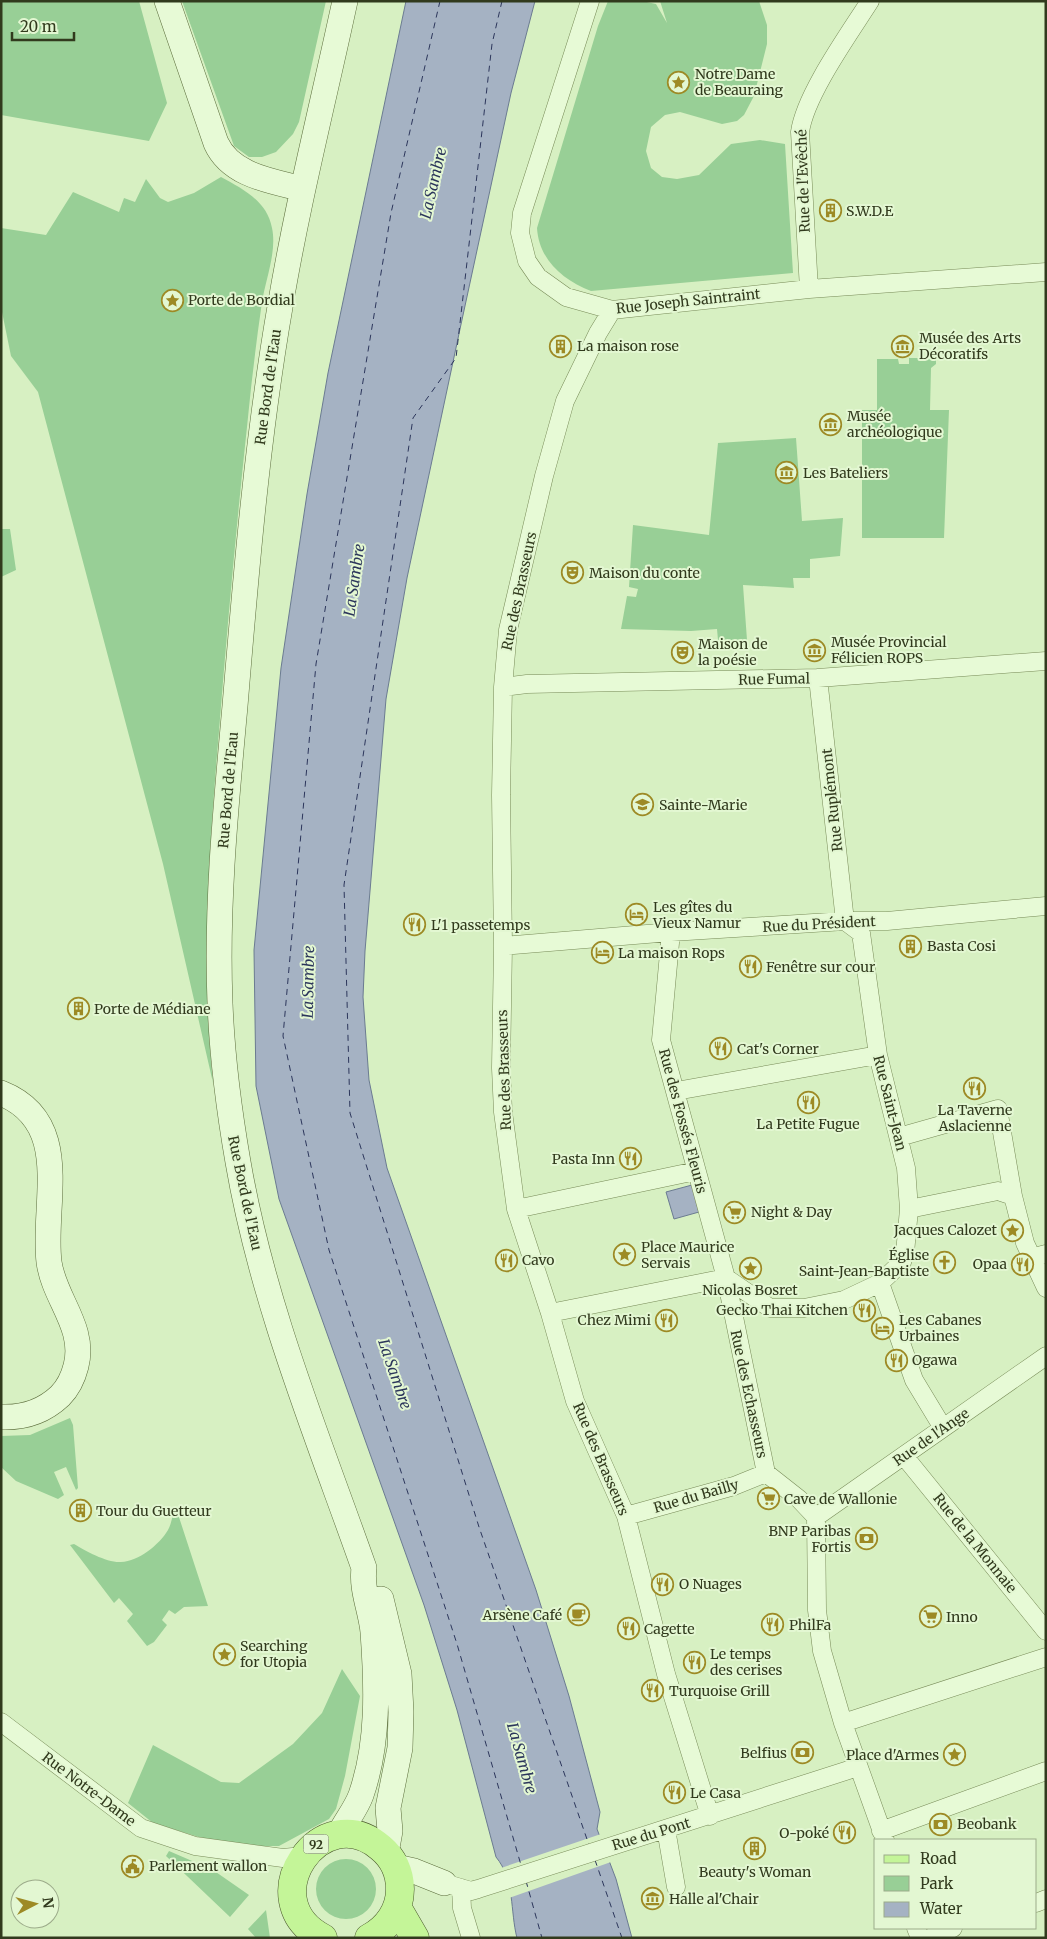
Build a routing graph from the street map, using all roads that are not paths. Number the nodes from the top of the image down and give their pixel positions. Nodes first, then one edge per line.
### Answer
1 (167, 1) edge
2 (345, 1) edge
3 (590, 1) edge
4 (870, 1) edge
5 (304, 189) junction
6 (1046, 272) edge
7 (808, 289) junction
8 (612, 310) junction
9 (1046, 661) edge
10 (818, 678) junction
11 (503, 687) junction
12 (1046, 906) edge
13 (845, 921) junction
14 (671, 932) junction
15 (503, 946) junction
16 (878, 1055) junction
17 (676, 1091) junction
18 (1, 1093) edge
19 (900, 1137) junction
20 (696, 1171) junction
21 (1013, 1196) junction
22 (516, 1208) junction
23 (909, 1209) junction
24 (1039, 1256) edge
25 (726, 1278) junction
26 (880, 1283) junction
27 (1046, 1288) edge
28 (550, 1312) junction
29 (1046, 1356) edge
30 (1, 1417) edge
31 (943, 1428) junction
32 (904, 1456) junction
33 (766, 1473) junction
34 (626, 1516) junction
35 (816, 1517) junction
36 (364, 1568) junction
37 (1046, 1631) edge
38 (1046, 1657) edge
39 (1, 1722) edge
40 (843, 1723) junction
41 (858, 1767) junction
42 (1046, 1771) edge
43 (710, 1816) junction
44 (666, 1829) junction
45 (339, 1835) junction
46 (883, 1836) edge
47 (303, 1856) junction
48 (395, 1879) junction
49 (452, 1885) junction
50 (676, 1887) dead end
51 (297, 1912) junction
52 (951, 1929) edge
53 (289, 1938) edge
54 (323, 1938) edge
55 (369, 1938) edge
56 (415, 1938) edge
57 (471, 1938) edge
58 (930, 1938) edge

1 - 5 main road
2 - 5 main road, Rue Bord de l'Eau
3 - 8 street, Rue Joseph Saintraint
4 - 7 street, Rue de l'Evêché
5 - 36 main road, Rue Bord de l'Eau
6 - 7 street, Rue Joseph Saintraint
7 - 8 street, Rue Joseph Saintraint
8 - 11 street, Rue des Brasseurs
9 - 10 street, Rue Fumal
10 - 11 street, Rue Fumal
10 - 13 street, Rue Ruplémont
11 - 15 street, Rue des Brasseurs
12 - 13 street, Rue du Président
13 - 14 street, Rue du Président
13 - 16 street, Rue Saint-Jean
14 - 15 street, Rue du Président
14 - 17 street, Rue des Fossés Fleuris
15 - 22 street, Rue des Brasseurs
16 - 17 street
16 - 19 street, Rue Saint-Jean
17 - 20 street, Rue des Fossés Fleuris
18 - 30 main road
19 - 21 street
19 - 23 street, Rue Saint-Jean
20 - 22 street
20 - 25 street, Rue des Fossés Fleuris
21 - 23 street
21 - 24 street
22 - 28 street, Rue des Brasseurs
23 - 26 street, Rue Saint-Jean
24 - 27 street
25 - 26 street, Rue Saint-Jean
25 - 28 street
25 - 33 street, Rue des Echasseurs
26 - 31 street
28 - 34 street, Rue des Brasseurs
29 - 31 street, Rue de l'Ange
31 - 32 street, Rue de l'Ange
32 - 35 street, Rue de l'Ange
32 - 37 street, Rue de la Monnaie
33 - 34 street, Rue du Bailly
33 - 35 street, Rue des Echasseurs
34 - 43 street, Rue des Brasseurs
35 - 40 street
36 - 45 main road, Rue Bord de l'Eau
36 - 48 main road, Rue Bord de l'Eau
38 - 40 street
39 - 47 street, Rue Notre-Dame
40 - 41 street
41 - 43 street, Rue du Pont
41 - 46 street
42 - 46 street
43 - 44 street, Rue du Pont
44 - 49 street, Rue du Pont
44 - 50 street
45 - 47 main road, 92
45 - 48 main road, 92
47 - 51 main road, 92
48 - 49 main road, Rue du Pont
48 - 55 main road
48 - 56 main road
49 - 57 street
51 - 53 main road
51 - 54 main road, 92
52 - 58 street

